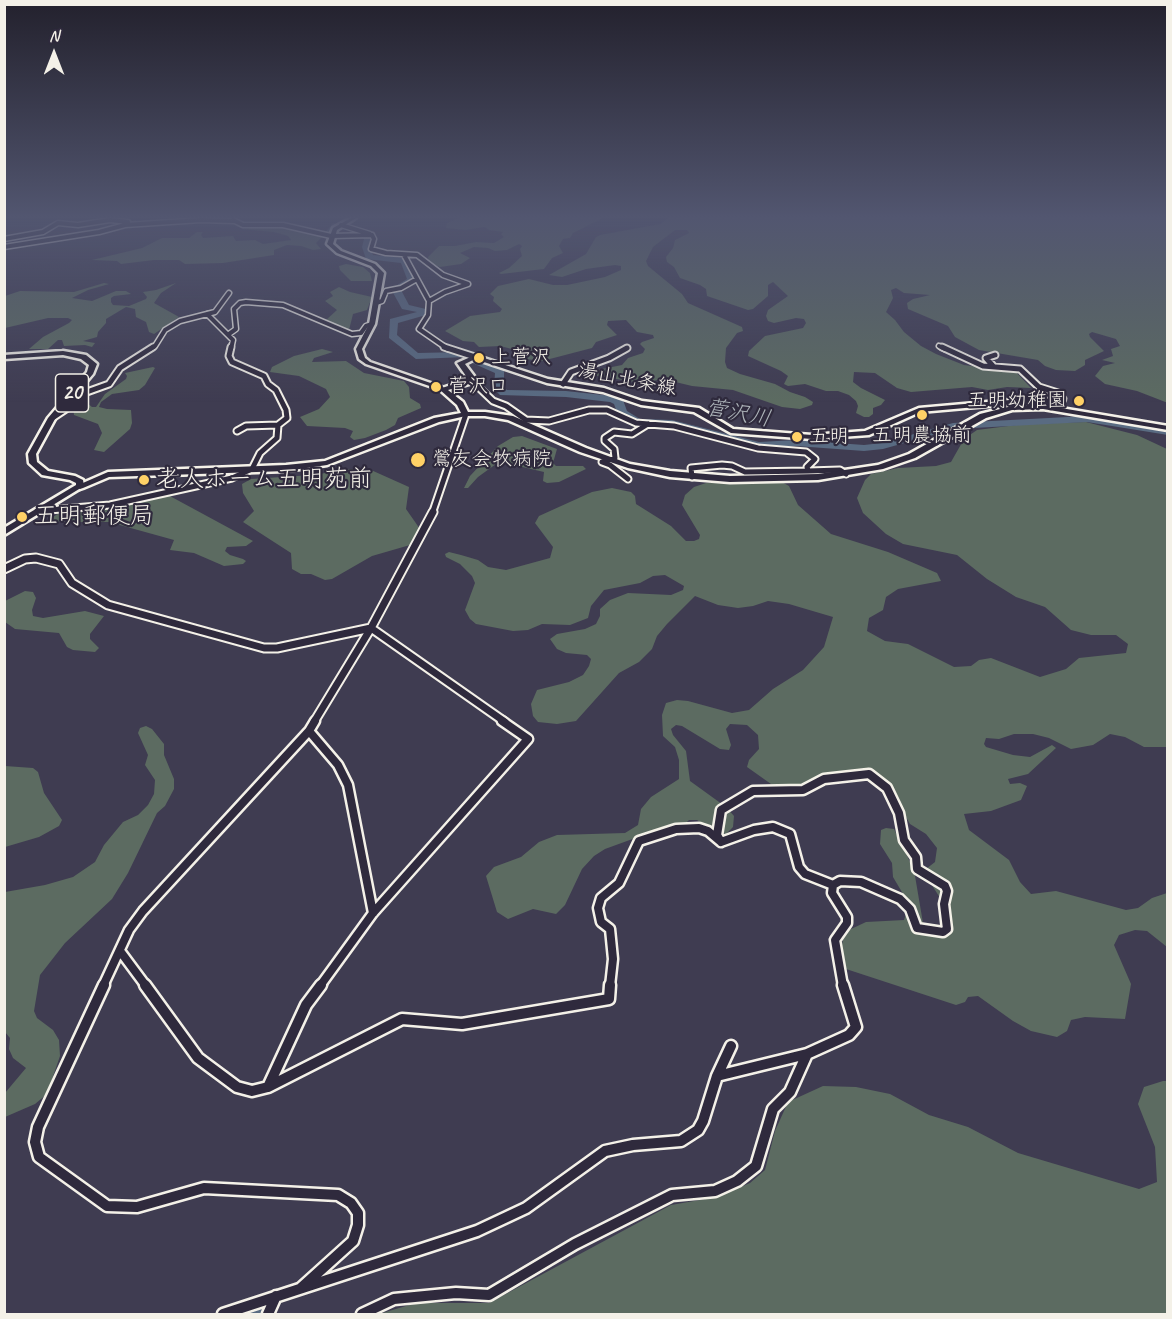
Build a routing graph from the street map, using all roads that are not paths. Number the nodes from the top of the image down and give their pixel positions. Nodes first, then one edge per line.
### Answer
1 (417, 279) edge
2 (381, 280) edge
3 (416, 280) edge
4 (456, 280) edge
5 (229, 293) dead end
6 (429, 302) junction
7 (376, 303) junction
8 (207, 314) junction
9 (372, 324) junction
10 (229, 334) junction
11 (939, 346) dead end
12 (627, 348) dead end
13 (995, 355) dead end
14 (4, 357) edge
15 (475, 357) junction
16 (996, 367) junction
17 (470, 379) junction
18 (563, 384) junction
19 (442, 389) junction
20 (1022, 401) junction
21 (460, 404) junction
22 (1031, 407) junction
23 (466, 414) junction
24 (52, 418) junction
25 (436, 420) junction
26 (648, 424) junction
27 (278, 425) junction
28 (1167, 428) edge
29 (237, 430) dead end
30 (718, 433) junction
31 (609, 460) junction
32 (252, 470) junction
33 (808, 471) junction
34 (846, 474) junction
35 (692, 477) junction
36 (628, 479) dead end
37 (78, 483) junction
38 (37, 511) junction
39 (4, 532) edge
40 (4, 569) edge
41 (371, 628) junction
42 (309, 731) junction
43 (721, 842) junction
44 (833, 885) junction
45 (373, 913) junction
46 (120, 951) junction
47 (731, 1046) dead end
48 (807, 1054) junction
49 (717, 1076) junction
50 (268, 1088) junction
51 (301, 1288) junction
52 (276, 1296) junction
53 (223, 1314) edge
54 (268, 1314) edge
55 (362, 1314) edge

1 - 6 street
2 - 7 street
3 - 7 street
4 - 6 street
5 - 8 street
6 - 15 street
7 - 9 street
8 - 10 street
8 - 24 street
9 - 10 street
9 - 19 street
10 - 27 street
11 - 16 street
12 - 18 street
13 - 16 street
14 - 24 main road, 20
15 - 17 main road
15 - 18 main road, 湯山北条線
16 - 20 street
17 - 19 main road
17 - 26 street
18 - 30 main road, 湯山北条線
19 - 21 main road
20 - 22 main road
20 - 30 main road, 湯山北条線
21 - 23 main road
21 - 25 main road
22 - 28 main road
22 - 34 main road
23 - 25 main road
23 - 31 main road
23 - 41 street
24 - 37 main road, 20
25 - 32 main road
26 - 30 street
26 - 31 street
27 - 29 street
27 - 32 street
30 - 33 street
31 - 35 main road
31 - 36 street
32 - 37 main road
32 - 38 street
33 - 34 street
33 - 35 street
34 - 35 main road
37 - 38 main road
38 - 39 main road
40 - 41 street
41 - 42 street
41 - 45 street
42 - 45 street
42 - 46 street
43 - 44 street
43 - 44 street
43 - 50 street
44 - 48 street
45 - 50 street
46 - 50 street
46 - 51 street
47 - 49 street
48 - 49 street
48 - 55 street
49 - 51 street
51 - 52 street
52 - 53 street
52 - 54 street

